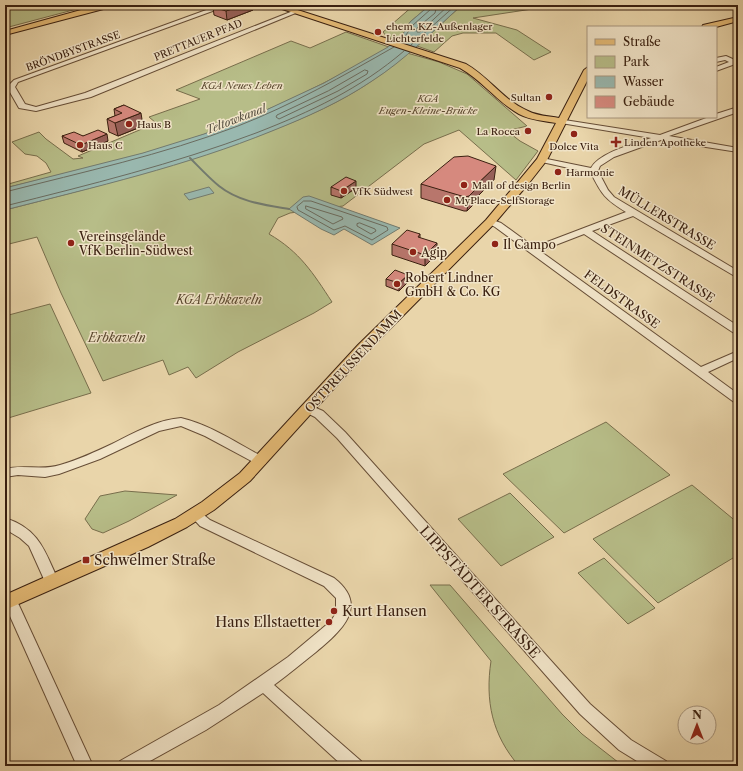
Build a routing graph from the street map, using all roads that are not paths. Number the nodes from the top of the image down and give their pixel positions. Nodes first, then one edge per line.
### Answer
1 (108, 5) edge
2 (226, 5) edge
3 (274, 5) edge
4 (295, 12) junction
5 (738, 19) edge
6 (710, 26) edge
7 (5, 33) edge
8 (717, 60) edge
9 (717, 69) edge
10 (587, 72) edge
11 (108, 87) joint
12 (738, 109) edge
13 (717, 117) edge
14 (713, 118) edge
15 (561, 121) junction
16 (661, 137) junction
17 (738, 150) edge
18 (542, 160) junction
19 (594, 171) junction
20 (634, 212) junction
21 (490, 222) junction
22 (584, 230) junction
23 (533, 250) junction
24 (738, 275) edge
25 (738, 331) edge
26 (738, 354) edge
27 (700, 372) junction
28 (738, 399) edge
29 (309, 409) junction
30 (261, 461) junction
31 (5, 473) edge
32 (195, 514) junction
33 (5, 523) edge
34 (52, 582) junction
35 (7, 602) edge
36 (263, 684) junction
37 (85, 766) edge
38 (126, 766) edge
39 (355, 766) edge
40 (660, 766) edge

1 - 7 main road
2 - 11 street, BRÖNDBYSTRASSE
3 - 4 main road
4 - 11 street, PRETTAUER PFAD
4 - 15 main road
5 - 6 main road
8 - 9 street
10 - 15 main road, OSTPREUSSENDAMM
12 - 13 street
14 - 16 street
15 - 16 street
15 - 18 main road, OSTPREUSSENDAMM
16 - 17 street
16 - 19 street
18 - 19 street
18 - 21 main road, OSTPREUSSENDAMM
19 - 20 street, MÜLLERSTRASSE
20 - 22 street
20 - 24 street, MÜLLERSTRASSE
21 - 23 street, FELDSTRASSE
21 - 29 main road, OSTPREUSSENDAMM
22 - 23 street
22 - 25 street, STEINMETZSTRASSE
23 - 27 street, FELDSTRASSE
26 - 27 street
27 - 28 street, FELDSTRASSE
29 - 30 main road, OSTPREUSSENDAMM
29 - 40 street, LIPPSTÄDTER STRASSE
30 - 31 street
30 - 32 main road, OSTPREUSSENDAMM
32 - 34 main road, OSTPREUSSENDAMM
32 - 36 street
33 - 34 street
34 - 35 main road, OSTPREUSSENDAMM
35 - 37 street
36 - 38 street
36 - 39 street

